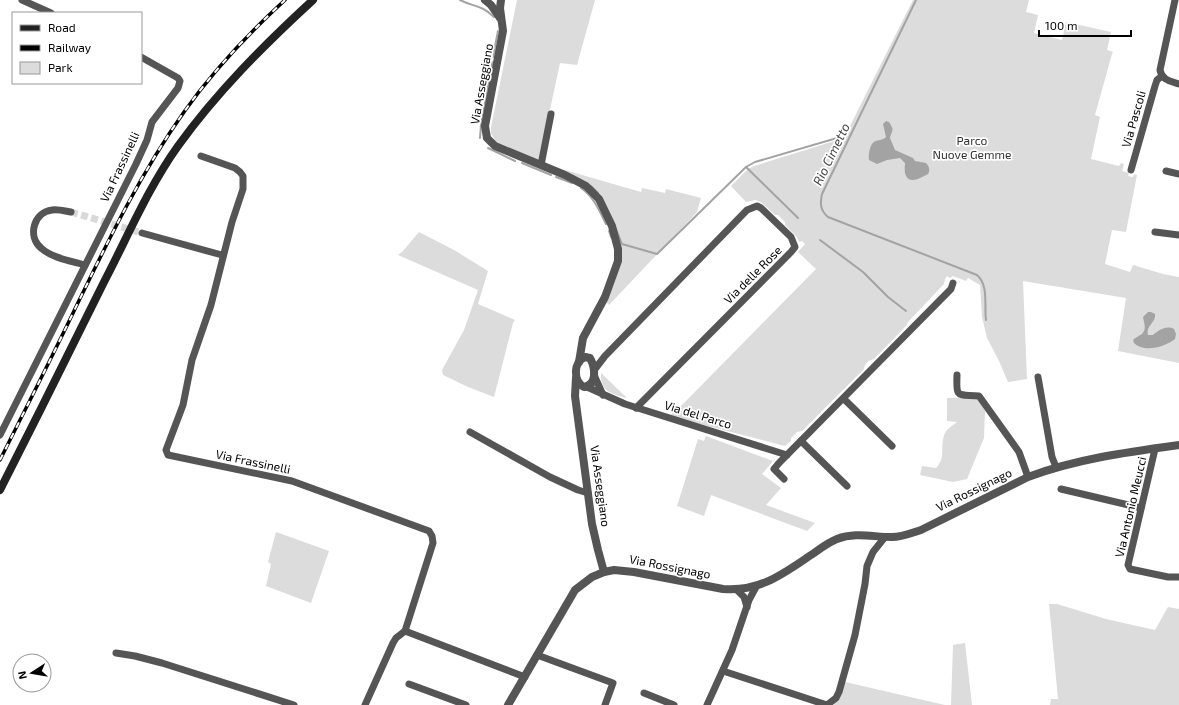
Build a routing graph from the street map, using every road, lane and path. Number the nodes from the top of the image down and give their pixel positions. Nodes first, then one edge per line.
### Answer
1 (22, 0) edge
2 (314, 0) edge
3 (485, 0) edge
4 (501, 0) edge
5 (1175, 0) edge
6 (49, 12) edge
7 (1176, 13) edge
8 (502, 20) junction
9 (142, 58) edge
10 (1162, 76) junction
11 (1179, 84) edge
12 (551, 114) dead end
13 (201, 156) dead end
14 (541, 165) junction
15 (1131, 170) dead end
16 (1166, 171) dead end
17 (1179, 174) edge
18 (71, 212) tunnel mouth
19 (1155, 232) dead end
20 (142, 233) tunnel mouth
21 (1179, 235) edge
22 (222, 256) junction
23 (85, 265) junction
24 (953, 283) dead end
25 (594, 318) junction
26 (605, 356) junction
27 (589, 358) junction
28 (579, 362) junction
29 (594, 372) junction
30 (957, 375) dead end
31 (1038, 377) dead end
32 (576, 378) junction
33 (586, 387) junction
34 (603, 395) junction
35 (844, 399) junction
36 (576, 402) junction
37 (636, 408) junction
38 (470, 432) dead end
39 (0, 435) edge
40 (801, 441) junction
41 (1179, 445) edge
42 (892, 446) dead end
43 (1155, 449) junction
44 (787, 455) junction
45 (1056, 467) junction
46 (1028, 477) junction
47 (784, 479) dead end
48 (847, 486) dead end
49 (1061, 489) dead end
50 (0, 490) edge
51 (588, 494) junction
52 (1141, 508) junction
53 (884, 537) junction
54 (604, 572) junction
55 (1179, 577) edge
56 (756, 587) junction
57 (737, 590) junction
58 (747, 607) junction
59 (405, 631) junction
60 (116, 653) dead end
61 (538, 655) junction
62 (723, 671) junction
63 (524, 677) junction
64 (409, 684) dead end
65 (644, 693) dead end
66 (294, 705) edge
67 (365, 705) edge
68 (466, 705) edge
69 (508, 705) edge
70 (605, 705) edge
71 (674, 705) edge
72 (707, 705) edge
73 (827, 705) edge

1 - 6 street
2 - 50 main road
3 - 8 street
4 - 8 street, Via Asseggiano
5 - 7 street, Via Pascoli
7 - 10 street, Via Pascoli
8 - 14 street, Via Asseggiano
9 - 23 street, Via Frassinelli
10 - 11 street
10 - 15 street, Via Pascoli
12 - 14 street
13 - 22 street, Via Frassinelli
14 - 25 street, Via Asseggiano
16 - 17 street
18 - 23 street
19 - 21 street
20 - 22 street
22 - 59 street, Via Frassinelli
23 - 39 street, Via Frassinelli
24 - 35 street
25 - 27 street, Via Asseggiano
25 - 28 street, Via Asseggiano
26 - 27 street
26 - 29 street, Via delle Rose
26 - 37 street, Via delle Rose
27 - 28 street
27 - 29 street, Via Asseggiano
28 - 32 street, Via Asseggiano
29 - 33 street
29 - 34 street
30 - 46 street, Via Rossignago
31 - 45 street
32 - 33 street
32 - 36 street, Via Asseggiano
33 - 34 street, Via del Parco
33 - 36 street
34 - 37 street, Via del Parco
35 - 40 street
35 - 42 street
36 - 51 street, Via Asseggiano
37 - 44 street, Via del Parco
38 - 51 street
40 - 44 street
40 - 48 street
41 - 43 street, Via Rossignago
43 - 45 street, Via Rossignago
43 - 52 street, Via Antonio Meucci
44 - 47 street
45 - 46 street, Via Rossignago
46 - 53 street, Via Rossignago
49 - 52 street
51 - 54 street, Via Asseggiano
52 - 55 street, Via Antonio Meucci
53 - 56 street, Via Rossignago
53 - 73 street
54 - 57 street, Via Rossignago
54 - 61 street, Via Rossignago
56 - 57 street, Via Rossignago
56 - 58 street
57 - 58 street
58 - 62 street
59 - 63 street
59 - 67 street, Via Frassinelli
60 - 66 street
61 - 63 street, Via Rossignago
61 - 70 street
62 - 72 street
62 - 73 street
63 - 69 street, Via Rossignago
64 - 68 street
65 - 71 street

